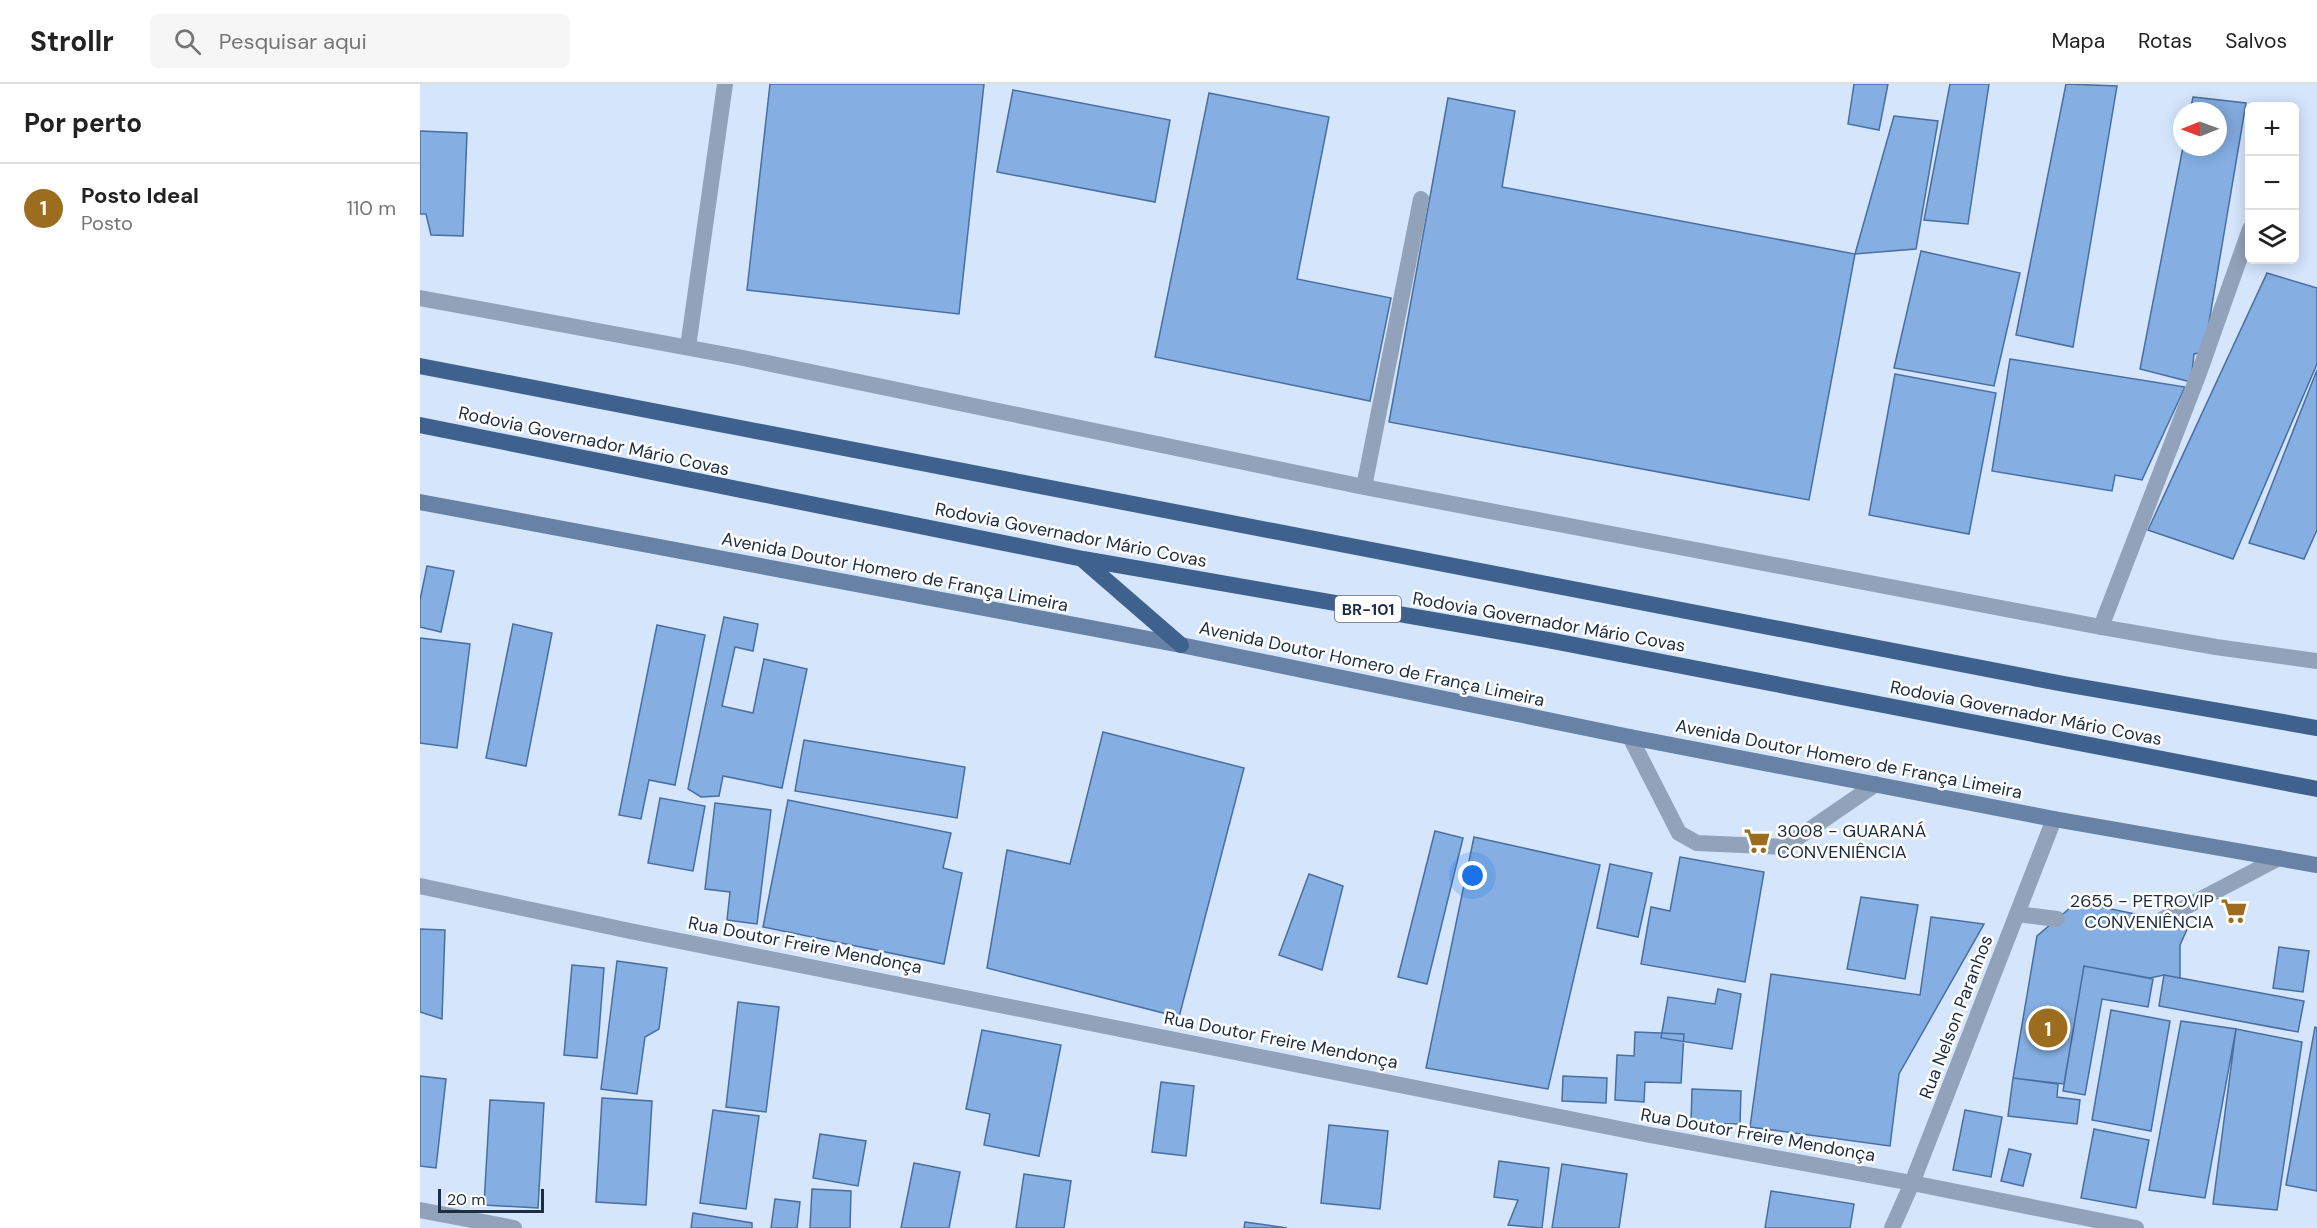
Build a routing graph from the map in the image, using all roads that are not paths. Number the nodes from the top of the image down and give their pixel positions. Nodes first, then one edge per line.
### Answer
1 (724, 84) edge
2 (1421, 199) dead end
3 (2245, 244) edge
4 (420, 298) edge
5 (688, 347) junction
6 (420, 366) edge
7 (420, 424) edge
8 (1364, 487) junction
9 (420, 502) edge
10 (1083, 559) junction
11 (2101, 627) junction
12 (1180, 645) junction
13 (2317, 661) edge
14 (2317, 728) edge
15 (1630, 737) junction
16 (1876, 784) junction
17 (2317, 789) edge
18 (2054, 819) junction
19 (2279, 858) junction
20 (2317, 865) edge
21 (420, 886) edge
22 (2016, 914) junction
23 (2057, 919) dead end
24 (2161, 920) dead end
25 (1912, 1183) junction
26 (420, 1210) edge
27 (514, 1228) edge
28 (1892, 1228) edge
29 (2136, 1228) edge

1 - 5 street
2 - 8 street
3 - 11 street
4 - 5 street
5 - 8 street
6 - 14 highway, Rodovia Governador Mário Covas
7 - 10 highway, Rodovia Governador Mário Covas / BR-101
8 - 11 street
9 - 12 main road, Avenida Doutor Homero de França Limeira
10 - 12 highway
10 - 17 highway, Rodovia Governador Mário Covas / BR-101
11 - 13 street
12 - 15 main road, Avenida Doutor Homero de França Limeira
15 - 16 main road, Avenida Doutor Homero de França Limeira
15 - 16 street
16 - 18 main road, Avenida Doutor Homero de França Limeira
18 - 19 main road, Avenida Doutor Homero de França Limeira
18 - 22 street, Rua Nelson Paranhos
19 - 20 main road, Avenida Doutor Homero de França Limeira
19 - 24 street
21 - 25 street, Rua Doutor Freire Mendonça
22 - 23 street
22 - 25 street, Rua Nelson Paranhos
25 - 28 street, Rua Nelson Paranhos
25 - 29 street, Rua Doutor Freire Mendonça
26 - 27 street

